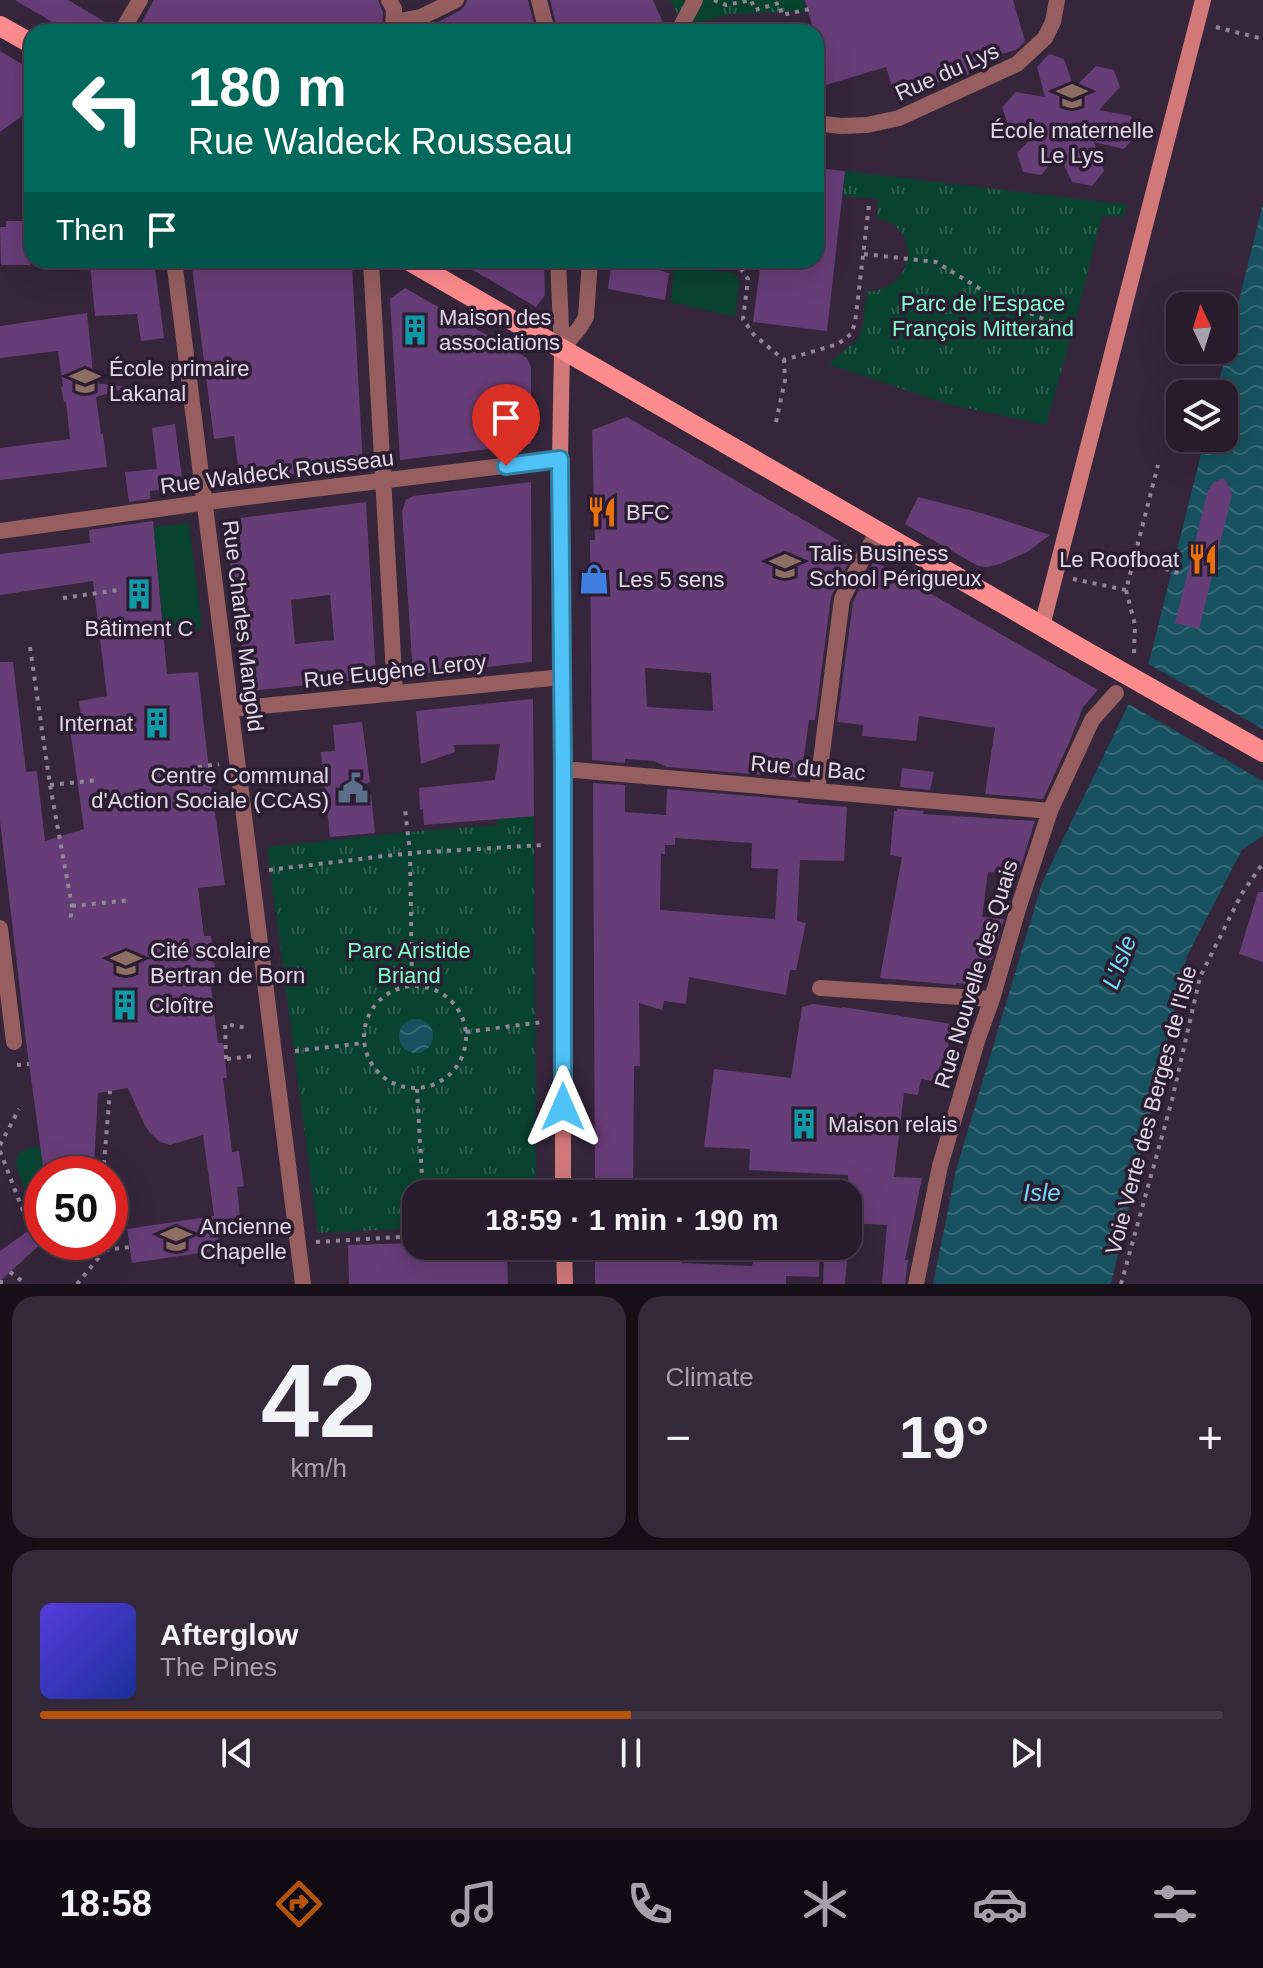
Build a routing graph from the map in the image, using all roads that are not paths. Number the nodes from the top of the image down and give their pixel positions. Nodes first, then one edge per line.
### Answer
1 (140, 0) edge
2 (389, 0) edge
3 (456, 0) edge
4 (539, 0) edge
5 (695, 0) edge
6 (1057, 0) edge
7 (1203, 0) edge
8 (126, 24) edge
9 (394, 24) edge
10 (402, 24) edge
11 (545, 24) edge
12 (682, 24) edge
13 (0, 26) edge
14 (24, 40) edge
15 (824, 124) edge
16 (175, 268) edge
17 (371, 268) edge
18 (422, 268) edge
19 (558, 268) edge
20 (589, 268) edge
21 (562, 349) junction
22 (560, 459) junction
23 (383, 481) junction
24 (205, 503) junction
25 (0, 531) edge
26 (879, 532) junction
27 (1042, 626) junction
28 (563, 677) junction
29 (395, 693) junction
30 (1116, 693) dead end
31 (231, 709) junction
32 (1263, 752) edge
33 (563, 769) junction
34 (817, 791) junction
35 (1050, 811) junction
36 (0, 928) edge
37 (820, 988) dead end
38 (992, 999) junction
39 (14, 1042) dead end
40 (563, 1180) edge
41 (564, 1260) edge
42 (303, 1284) edge
43 (565, 1284) edge
44 (916, 1284) edge

1 - 8 street
2 - 9 street
3 - 10 street
4 - 11 street
5 - 12 street
6 - 15 street, Rue du Lys
7 - 27 main road
13 - 14 main road
16 - 24 street, Rue Charles Mangold
17 - 23 street
18 - 21 main road
19 - 21 street
20 - 21 street
21 - 22 main road
21 - 26 main road
22 - 23 street, Rue Waldeck Rousseau
22 - 28 main road
23 - 24 street, Rue Waldeck Rousseau
23 - 29 street
24 - 25 street, Rue Waldeck Rousseau
24 - 31 street, Rue Charles Mangold
26 - 27 main road
26 - 34 street
27 - 32 main road, bridge
28 - 29 street, Rue Eugène Leroy
28 - 33 main road
29 - 31 street, Rue Eugène Leroy
30 - 35 street, Rue Nouvelle des Quais
31 - 42 street, Rue Charles Mangold
33 - 34 street, Rue du Bac
33 - 40 main road
34 - 35 street, Rue du Bac
35 - 38 street, Rue Nouvelle des Quais
36 - 39 street
37 - 38 street
38 - 44 street, Rue Nouvelle des Quais
41 - 43 main road

